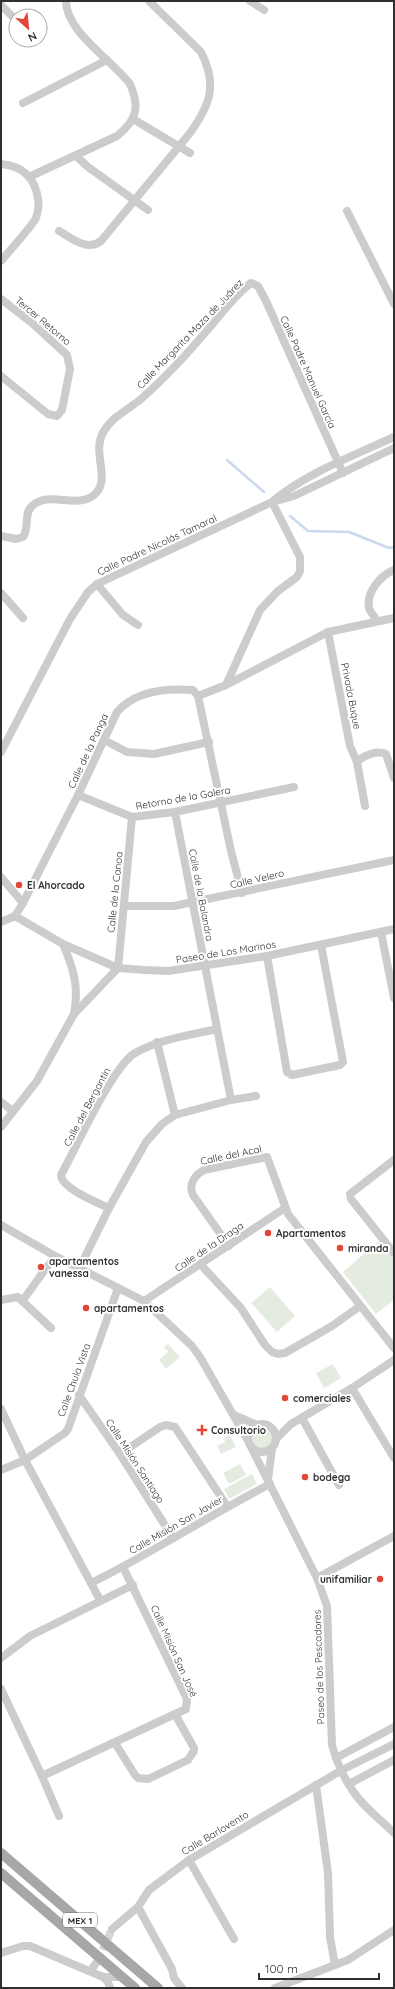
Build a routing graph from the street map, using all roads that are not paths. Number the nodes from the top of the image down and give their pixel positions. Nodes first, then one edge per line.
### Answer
1 (66, 1) edge
2 (149, 1) edge
3 (250, 1) edge
4 (264, 10) dead end
5 (107, 60) junction
6 (23, 103) dead end
7 (133, 119) junction
8 (178, 146) junction
9 (190, 153) dead end
10 (76, 156) junction
11 (1, 164) edge
12 (30, 176) junction
13 (134, 200) junction
14 (148, 210) dead end
15 (347, 211) dead end
16 (59, 231) dead end
17 (1, 261) edge
18 (251, 283) joint
19 (1, 299) edge
20 (394, 304) edge
21 (1, 376) edge
22 (394, 437) edge
23 (394, 448) edge
24 (337, 463) junction
25 (343, 473) junction
26 (272, 502) junction
27 (1, 536) edge
28 (394, 570) edge
29 (97, 584) junction
30 (1, 593) edge
31 (23, 618) dead end
32 (394, 618) edge
33 (377, 621) junction
34 (138, 625) dead end
35 (328, 632) junction
36 (226, 685) junction
37 (198, 696) junction
38 (104, 740) junction
39 (209, 742) junction
40 (1, 752) edge
41 (357, 762) junction
42 (394, 778) edge
43 (294, 788) dead end
44 (78, 795) junction
45 (220, 803) junction
46 (365, 806) dead end
47 (175, 812) junction
48 (132, 817) junction
49 (394, 860) edge
50 (1, 877) edge
51 (242, 893) junction
52 (23, 903) junction
53 (193, 903) junction
54 (124, 906) junction
55 (15, 916) junction
56 (1, 922) edge
57 (394, 929) edge
58 (381, 932) junction
59 (63, 944) junction
60 (321, 945) junction
61 (267, 956) junction
62 (205, 966) junction
63 (118, 968) junction
64 (393, 989) edge
65 (394, 998) edge
66 (74, 1014) junction
67 (217, 1029) junction
68 (157, 1042) junction
69 (256, 1096) dead end
70 (231, 1100) junction
71 (1, 1102) edge
72 (13, 1112) junction
73 (175, 1115) junction
74 (1, 1127) edge
75 (394, 1160) edge
76 (109, 1208) junction
77 (285, 1208) junction
78 (1, 1225) edge
79 (228, 1246) junction
80 (394, 1253) edge
81 (55, 1256) junction
82 (201, 1264) junction
83 (79, 1269) junction
84 (118, 1288) junction
85 (1, 1300) edge
86 (23, 1300) junction
87 (144, 1301) junction
88 (360, 1306) junction
89 (51, 1328) dead end
90 (394, 1348) edge
91 (394, 1360) edge
92 (352, 1388) junction
93 (80, 1395) junction
94 (1, 1409) edge
95 (234, 1415) junction
96 (302, 1418) junction
97 (291, 1424) junction
98 (257, 1425) junction
99 (270, 1426) junction
100 (247, 1439) junction
101 (276, 1439) junction
102 (252, 1449) junction
103 (272, 1449) junction
104 (120, 1454) junction
105 (394, 1458) edge
106 (25, 1460) junction
107 (1, 1470) edge
108 (269, 1481) junction
109 (339, 1485) dead end
110 (227, 1506) junction
111 (394, 1536) edge
112 (173, 1538) junction
113 (123, 1567) junction
114 (317, 1578) junction
115 (91, 1583) junction
116 (133, 1585) junction
117 (100, 1600) junction
118 (1, 1658) edge
119 (1, 1689) edge
120 (176, 1716) junction
121 (394, 1727) edge
122 (115, 1743) junction
123 (394, 1744) edge
124 (336, 1758) junction
125 (394, 1760) edge
126 (342, 1770) junction
127 (42, 1776) junction
128 (349, 1784) junction
129 (316, 1785) junction
130 (59, 1816) dead end
131 (394, 1833) edge
132 (1, 1853) edge
133 (189, 1860) junction
134 (1, 1873) edge
135 (138, 1907) junction
136 (112, 1929) tunnel mouth
137 (394, 1930) edge
138 (234, 1939) dead end
139 (1, 1953) edge
140 (97, 1962) tunnel mouth
141 (335, 1965) junction
142 (90, 1971) junction
143 (103, 1977) junction
144 (122, 1977) junction
145 (110, 1988) edge
146 (135, 1988) edge
147 (158, 1988) edge
148 (182, 1988) edge
149 (275, 1988) edge

1 - 5 street
2 - 8 street
3 - 4 street
5 - 6 street
5 - 7 street
7 - 8 street
7 - 10 street
8 - 9 street
8 - 13 street
10 - 12 street
10 - 13 street
11 - 12 street
12 - 17 street
13 - 14 street
13 - 16 street
15 - 20 street
18 - 24 street, Calle Padre Manuel García
18 - 27 street, Calle Margarita Maza de Juárez
19 - 21 street, Tercer Retorno
22 - 24 street, Calle Padre Nicolás Tamaral
23 - 25 street, Calle Padre Nicolás Tamaral
24 - 25 street, Calle Padre Manuel García
24 - 26 street, Calle Padre Nicolás Tamaral
25 - 26 street, Calle Padre Nicolás Tamaral
26 - 29 street, Calle Padre Nicolás Tamaral
26 - 36 street
28 - 33 street
29 - 34 street
29 - 40 street, Calle Padre Nicolás Tamaral
30 - 31 street
32 - 33 street
33 - 35 street
35 - 36 street
35 - 41 street, Privada Buque
36 - 37 street
37 - 38 street, Calle de la Panga
37 - 39 street
38 - 39 street
38 - 44 street, Calle de la Panga
39 - 45 street
41 - 42 street
41 - 46 street, Privada Buque
43 - 45 street, Retorno de la Galera
44 - 48 street, Retorno de la Galera
44 - 52 street, Calle de la Panga
45 - 47 street, Retorno de la Galera
45 - 51 street
47 - 48 street, Retorno de la Galera
47 - 53 street, Calle de la Balandra
48 - 54 street, Calle de la Canoa
49 - 51 street, Calle Velero
50 - 52 street
51 - 53 street, Calle Velero
52 - 55 street, Calle de la Panga
53 - 54 street, Calle Velero
53 - 62 street, Calle de la Balandra
54 - 63 street, Calle de la Canoa
55 - 56 street
55 - 59 street, Paseo de Los Marinos
57 - 58 street, Paseo de Los Marinos
58 - 60 street, Paseo de Los Marinos
58 - 64 street
59 - 63 street, Paseo de Los Marinos
59 - 66 street
60 - 61 street, Paseo de Los Marinos
60 - 61 street
61 - 62 street, Paseo de Los Marinos
62 - 63 street, Paseo de Los Marinos
62 - 67 street, Calle de la Balandra
63 - 66 street
64 - 65 street
66 - 72 street
67 - 68 street, Calle del Bergantín
67 - 70 street, Calle de la Balandra
68 - 73 street
68 - 76 street, Calle del Bergantín
69 - 70 street
70 - 73 street
71 - 72 street
72 - 74 street
73 - 76 street
75 - 80 street
76 - 83 street
77 - 79 street, Calle de la Draga
77 - 79 street, Calle del Acal
77 - 88 street, Calle del Acal
78 - 81 street
79 - 82 street, Calle de la Draga
81 - 83 street
81 - 86 street
82 - 87 street, Calle de la Draga
82 - 88 street
83 - 84 street
84 - 87 street
84 - 93 street, Calle Chula Vista
85 - 86 street
86 - 89 street
87 - 95 street
88 - 90 street, Calle del Acal
91 - 92 street
92 - 96 street
92 - 105 street
93 - 104 street, Calle Misión Santiago
93 - 106 street, Calle Chula Vista
94 - 106 street
95 - 98 street
95 - 100 street
96 - 97 street
96 - 109 street
97 - 99 street
97 - 101 street
98 - 99 street
98 - 100 street
99 - 101 street
100 - 102 street
101 - 103 street
102 - 103 street
102 - 108 street, Paseo de los Pescadores
103 - 108 street
104 - 110 street
104 - 112 street, Calle Misión Santiago
106 - 107 street, Calle Chula Vista
106 - 115 street
108 - 110 street, Calle Misión San Javier
108 - 114 street, Paseo de los Pescadores
110 - 112 street, Calle Misión San Javier
111 - 114 street
112 - 113 street, Calle Misión San Javier
113 - 115 street, Calle Misión San Javier
113 - 116 street, Calle Misión San José
114 - 124 street, Paseo de los Pescadores
115 - 117 street
116 - 117 street
116 - 120 street, Calle Misión San José
117 - 118 street
119 - 127 street
120 - 122 street, Calle Misión San José
120 - 122 street
121 - 124 street
122 - 127 street, Calle Misión San José
123 - 126 street, Calle Barlovento
124 - 126 street, Paseo de los Pescadores
125 - 128 street
126 - 128 street, Paseo de los Pescadores
126 - 129 street, Calle Barlovento
127 - 130 street
128 - 131 street, Paseo de los Pescadores
129 - 133 street, Calle Barlovento
129 - 141 street
132 - 147 main road, MEX 1
133 - 135 street, Calle Barlovento
133 - 138 street
134 - 144 main road, MEX 1
135 - 136 street, Calle Barlovento
135 - 148 street
137 - 141 street
139 - 142 street
140 - 142 street
141 - 149 street
142 - 143 street
143 - 144 street
143 - 145 street
144 - 146 main road, MEX 1

